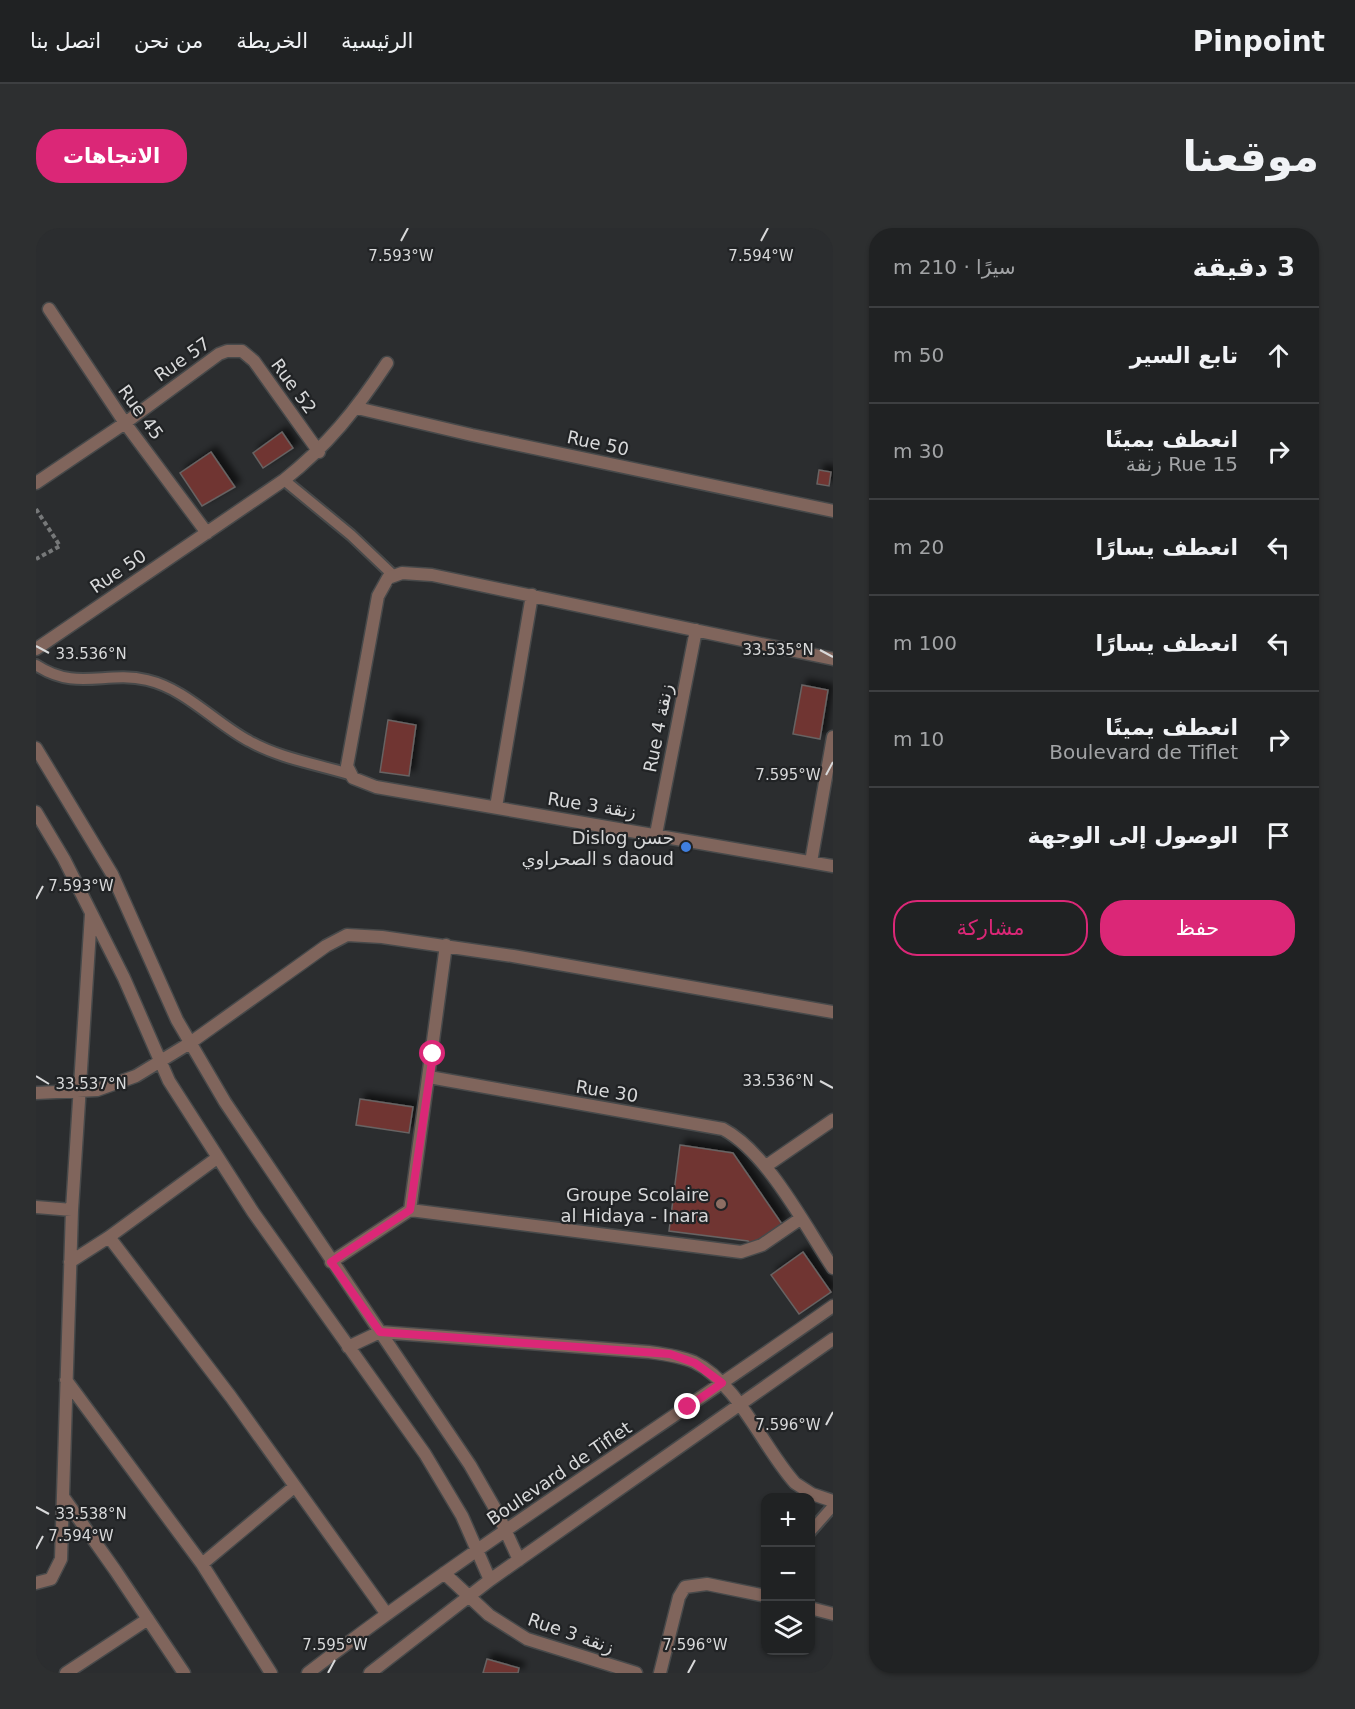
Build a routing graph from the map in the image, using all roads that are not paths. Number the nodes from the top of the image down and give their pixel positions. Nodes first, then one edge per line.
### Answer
1 (49, 309) dead end
2 (232, 350) joint
3 (387, 363) dead end
4 (357, 408) junction
5 (125, 423) junction
6 (319, 452) junction
7 (284, 480) junction
8 (36, 483) edge
9 (833, 511) edge
10 (207, 533) junction
11 (394, 576) junction
12 (532, 595) junction
13 (696, 630) junction
14 (36, 649) edge
15 (833, 659) edge
16 (36, 665) edge
17 (833, 737) edge
18 (36, 748) edge
19 (349, 774) junction
20 (496, 807) junction
21 (36, 812) edge
22 (656, 834) junction
23 (811, 862) junction
24 (833, 866) edge
25 (91, 913) junction
26 (446, 945) junction
27 (833, 1012) edge
28 (190, 1043) junction
29 (159, 1062) junction
30 (429, 1077) junction
31 (78, 1091) junction
32 (36, 1093) edge
33 (833, 1120) edge
34 (217, 1158) junction
35 (766, 1167) junction
36 (36, 1207) edge
37 (72, 1210) junction
38 (410, 1210) junction
39 (800, 1219) junction
40 (109, 1237) junction
41 (70, 1262) junction
42 (331, 1262) junction
43 (833, 1268) edge
44 (833, 1306) edge
45 (380, 1332) junction
46 (833, 1339) edge
47 (348, 1347) junction
48 (66, 1380) junction
49 (722, 1383) junction
50 (738, 1404) junction
51 (294, 1487) junction
52 (64, 1498) junction
53 (833, 1502) edge
54 (833, 1506) edge
55 (815, 1526) edge
56 (506, 1530) junction
57 (477, 1550) junction
58 (519, 1560) junction
59 (202, 1564) junction
60 (444, 1573) junction
61 (490, 1580) junction
62 (36, 1583) edge
63 (761, 1592) edge
64 (467, 1596) junction
65 (815, 1609) edge
66 (386, 1613) junction
67 (833, 1614) edge
68 (148, 1619) junction
69 (66, 1673) edge
70 (184, 1673) edge
71 (271, 1673) edge
72 (308, 1673) edge
73 (370, 1673) edge
74 (636, 1673) edge
75 (660, 1673) edge

1 - 5 street, Rue 45
2 - 5 street, Rue 57
2 - 6 street, Rue 52
3 - 4 street, Rue 50
4 - 6 street, Rue 50
4 - 9 street, Rue 50
5 - 8 street, Rue 57
5 - 10 street, Rue 45
6 - 7 street, Rue 50
7 - 10 street, Rue 50
7 - 11 lane
10 - 14 street, Rue 50
11 - 12 street
11 - 19 street
12 - 13 street
12 - 20 street
13 - 15 street
13 - 22 street, Rue 4 زنقة
16 - 19 lane
17 - 23 street
18 - 28 street
19 - 20 street, Rue 3 زنقة
20 - 22 street, Rue 3 زنقة
21 - 25 street
22 - 23 street, Rue 3 زنقة
23 - 24 street, Rue 3 زنقة
25 - 29 street
25 - 31 street
26 - 27 street
26 - 28 street
26 - 30 street
28 - 29 street
28 - 42 street
29 - 31 street
29 - 34 street
30 - 35 street, Rue 30
30 - 38 street
31 - 32 street
31 - 37 street
33 - 35 street
34 - 40 street
34 - 47 street
35 - 39 street, Rue 30
36 - 37 street
37 - 41 street
38 - 39 street
38 - 42 street
39 - 43 street, Rue 30
40 - 41 street
40 - 51 street
41 - 48 street
42 - 45 street
44 - 49 street, Boulevard de Tiflet
45 - 47 street
45 - 49 street
45 - 56 street
46 - 50 street
47 - 57 street
48 - 52 street
48 - 59 street
49 - 50 street
49 - 56 street, Boulevard de Tiflet
50 - 53 street
50 - 58 street
51 - 59 street
51 - 66 street
52 - 62 street
52 - 68 street
54 - 55 lane
56 - 57 street, Boulevard de Tiflet
56 - 58 street
57 - 60 street, Boulevard de Tiflet
57 - 61 street
58 - 61 street
59 - 71 street
60 - 64 street, Rue 3 زنقة
60 - 66 street, Boulevard de Tiflet
61 - 64 street
63 - 75 street
64 - 73 street
64 - 74 street, Rue 3 زنقة
65 - 67 street
66 - 72 street, Boulevard de Tiflet
68 - 69 street
68 - 70 street

